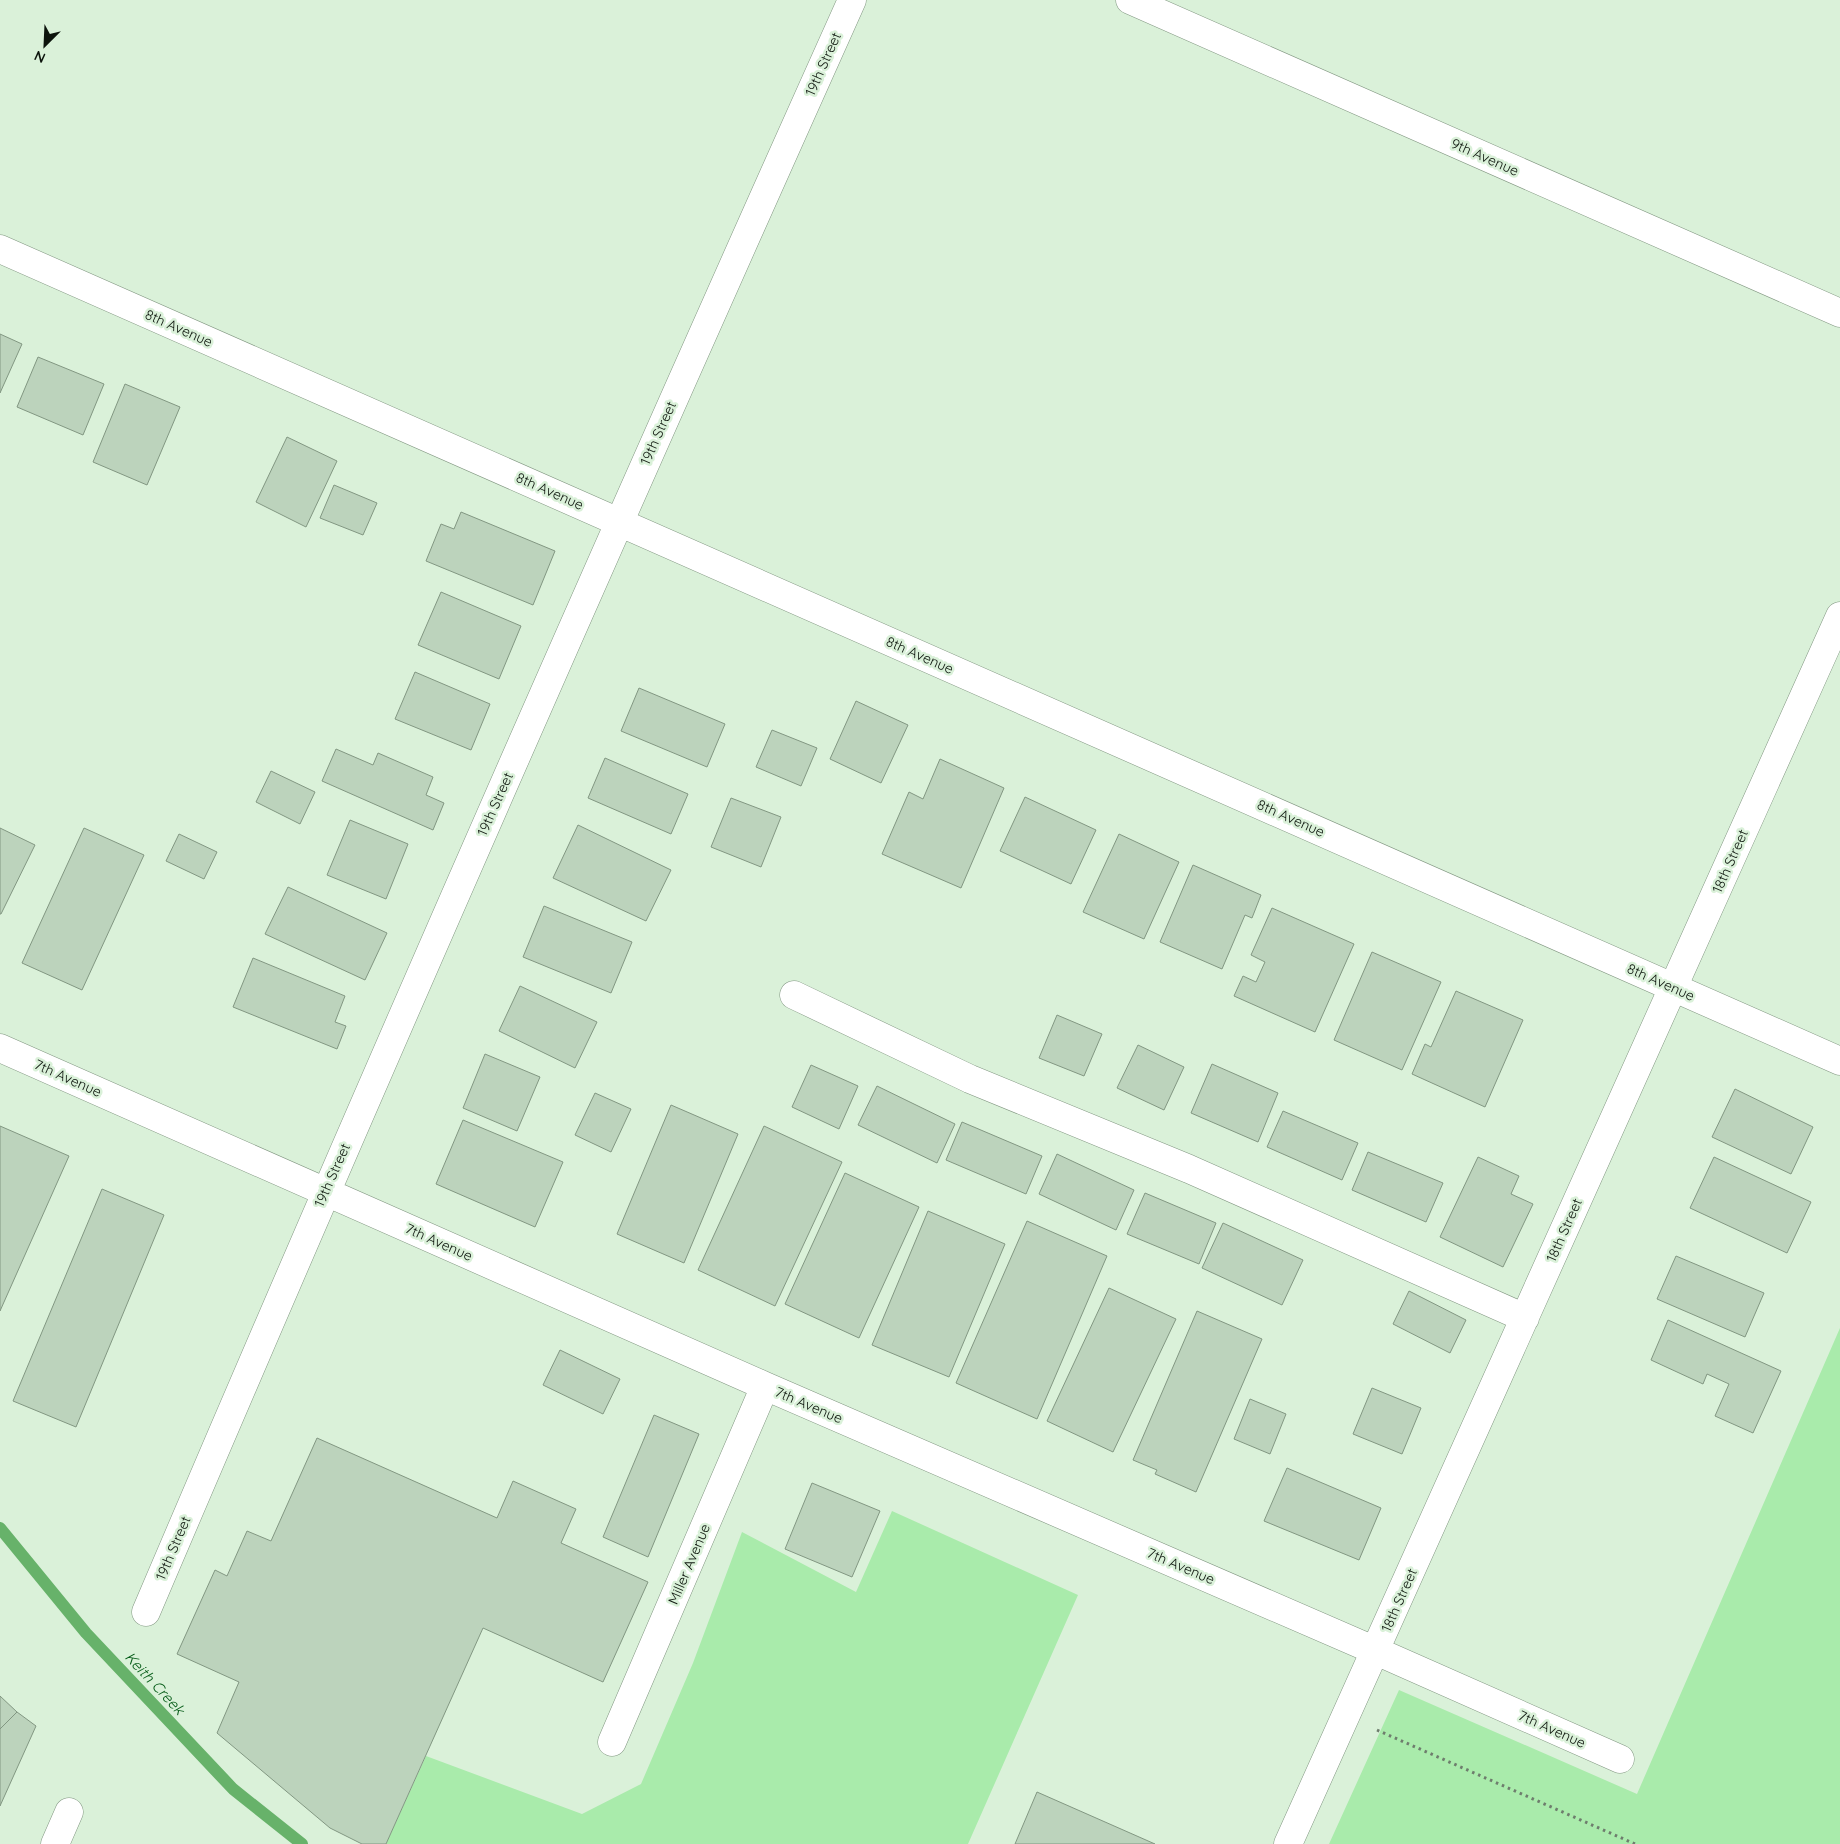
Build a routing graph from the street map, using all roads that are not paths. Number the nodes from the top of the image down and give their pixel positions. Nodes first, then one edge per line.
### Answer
1 (852, 0) edge
2 (1130, 0) edge
3 (0, 249) edge
4 (1840, 314) edge
5 (618, 522) junction
6 (1840, 616) edge
7 (1674, 988) junction
8 (794, 994) dead end
9 (0, 1048) edge
10 (1840, 1061) edge
11 (325, 1192) junction
12 (1525, 1318) junction
13 (765, 1386) junction
14 (146, 1612) dead end
15 (1376, 1650) junction
16 (612, 1742) dead end
17 (1620, 1759) dead end
18 (69, 1812) dead end
19 (55, 1844) edge
20 (1288, 1844) edge

1 - 5 street, 19th Street
2 - 4 street, 9th Avenue
3 - 5 street, 8th Avenue
5 - 7 street, 8th Avenue
5 - 11 street, 19th Street
6 - 7 street, 18th Street
7 - 10 street, 8th Avenue
7 - 12 street, 18th Street
8 - 12 street
9 - 11 street, 7th Avenue
11 - 13 street, 7th Avenue
11 - 14 street, 19th Street
12 - 15 street, 18th Street
13 - 15 street, 7th Avenue
13 - 16 street, Miller Avenue
15 - 17 street, 7th Avenue
15 - 20 street, 18th Street
18 - 19 street

